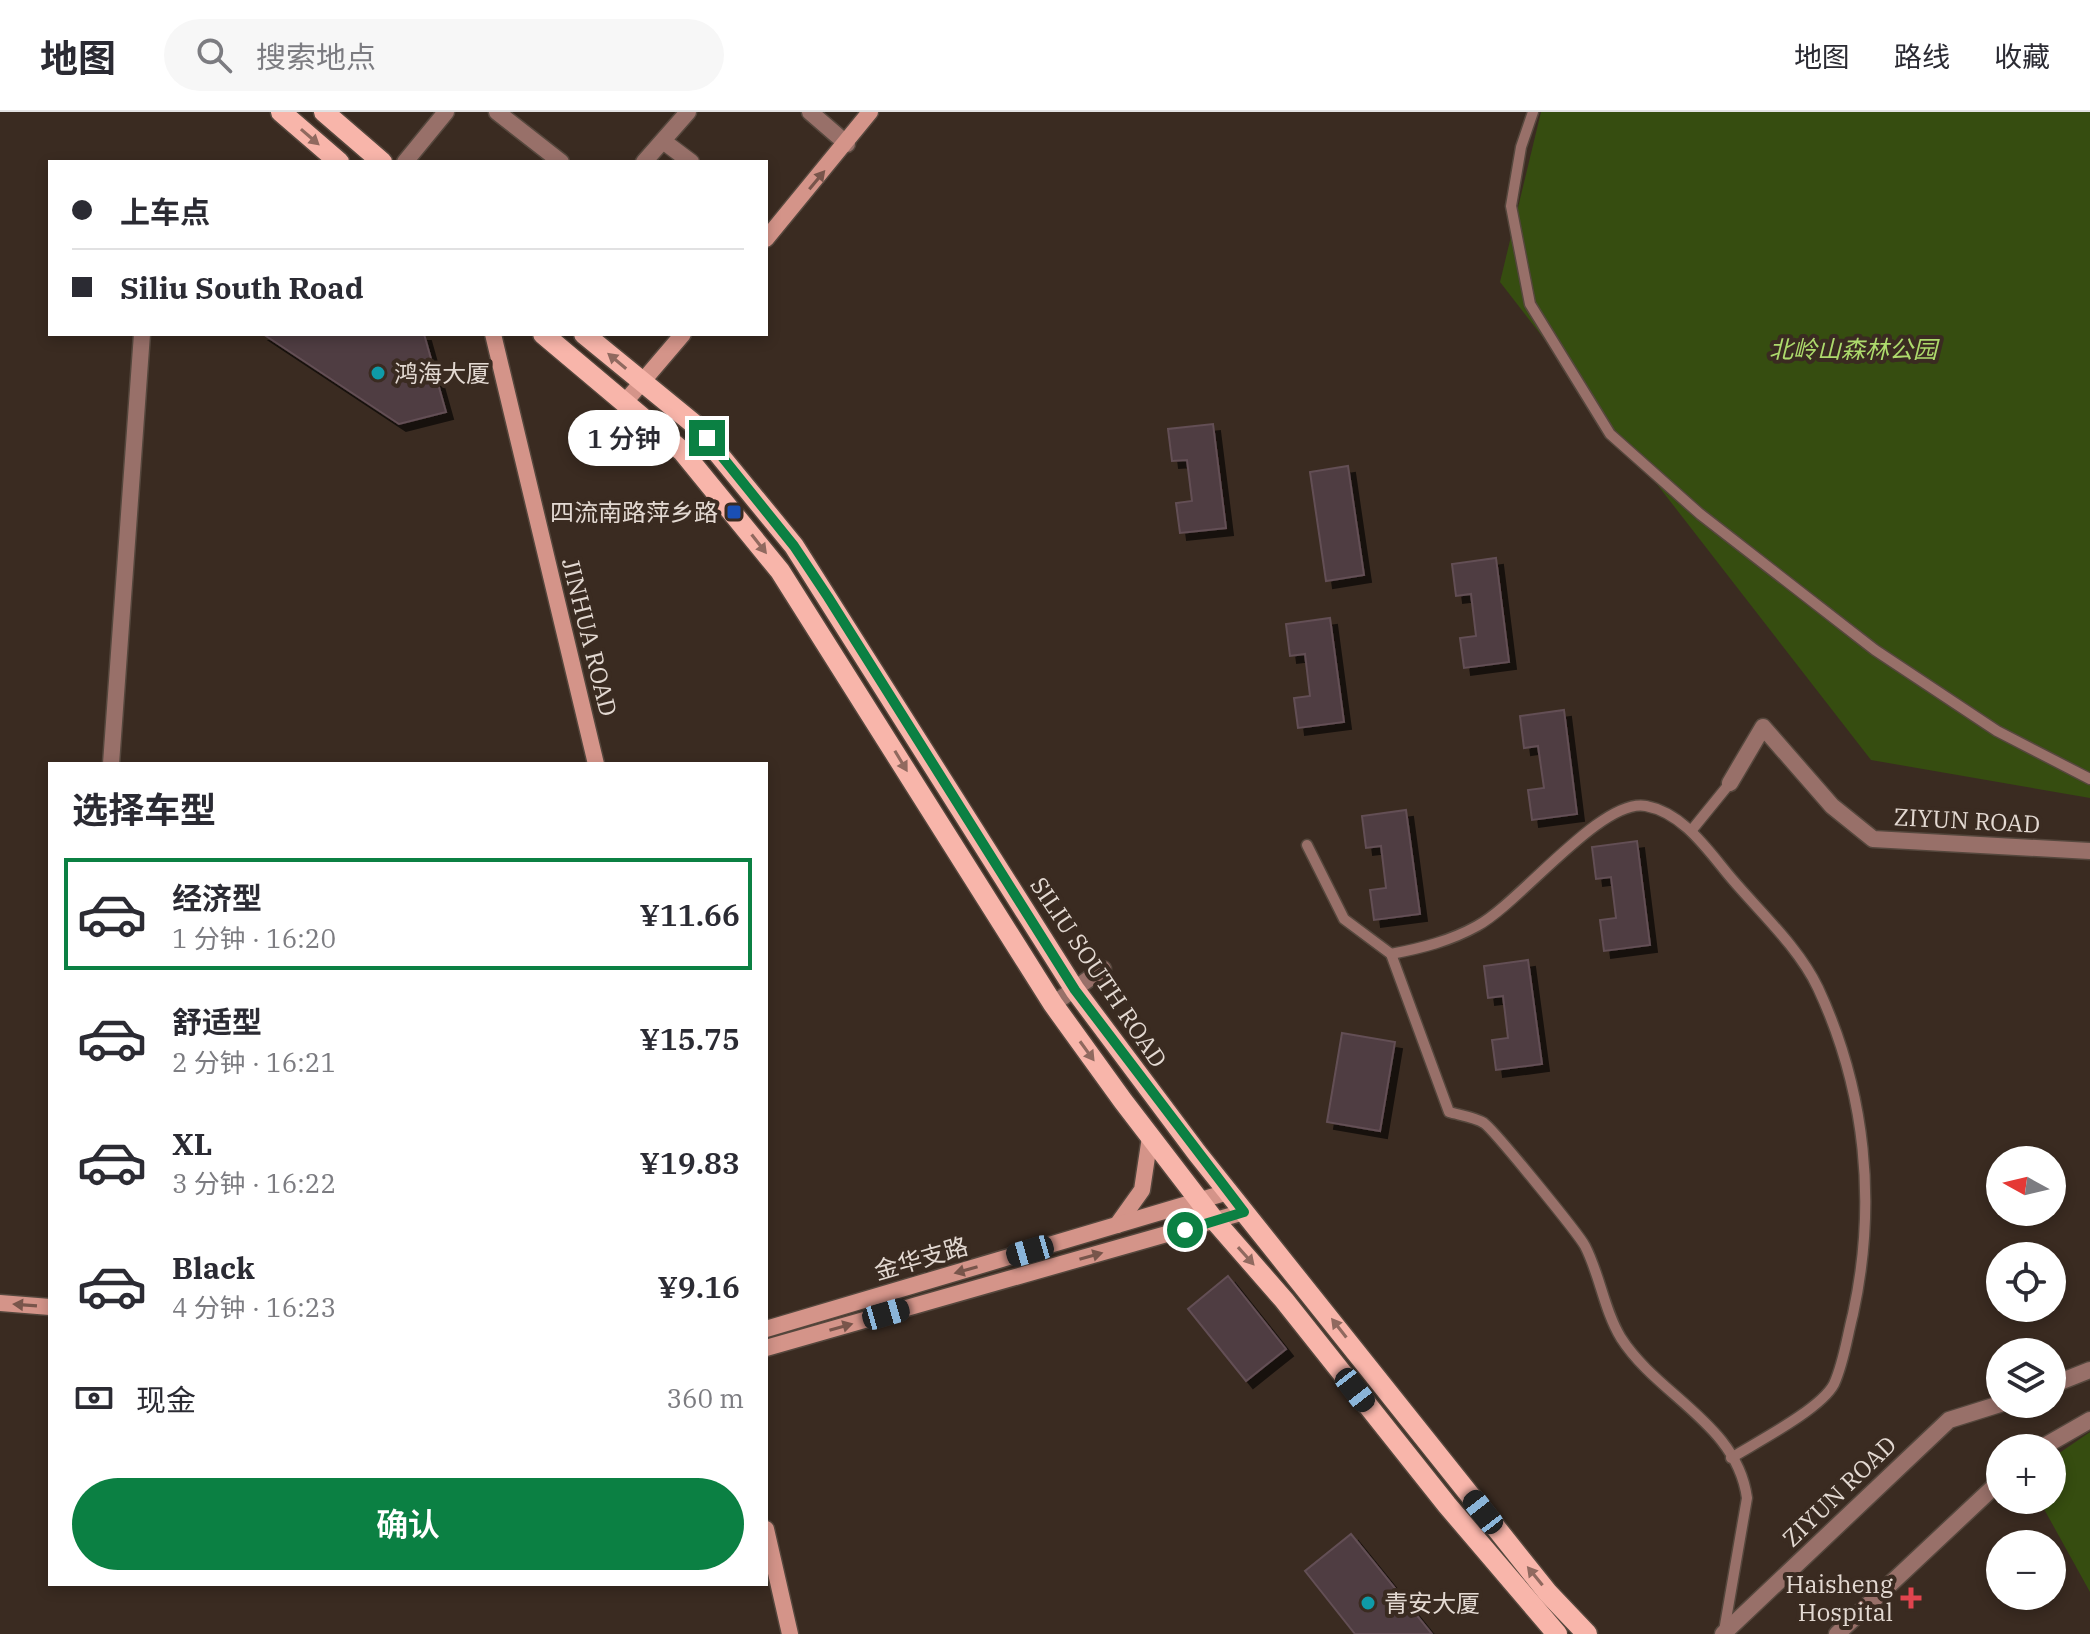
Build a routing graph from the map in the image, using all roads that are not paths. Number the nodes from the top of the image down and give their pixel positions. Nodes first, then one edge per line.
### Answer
1 (281, 112) edge
2 (324, 112) edge
3 (446, 112) edge
4 (497, 112) edge
5 (688, 112) edge
6 (810, 112) edge
7 (870, 112) edge
8 (1533, 112) edge
9 (663, 141) junction
10 (847, 144) junction
11 (337, 160) edge
12 (380, 160) edge
13 (407, 160) edge
14 (558, 160) edge
15 (646, 160) edge
16 (688, 160) edge
17 (769, 229) edge
18 (142, 336) edge
19 (493, 336) edge
20 (545, 336) edge
21 (586, 336) edge
22 (681, 336) edge
23 (641, 382) junction
24 (625, 402) junction
25 (111, 762) edge
26 (596, 762) edge
27 (2090, 779) edge
28 (1730, 783) joint
29 (1691, 831) junction
30 (1307, 845) dead end
31 (2090, 851) edge
32 (1391, 954) junction
33 (1103, 969) dead end
34 (1075, 990) junction
35 (1053, 1004) junction
36 (1150, 1137) junction
37 (1228, 1192) junction
38 (1199, 1201) junction
39 (1244, 1212) junction
40 (1215, 1221) junction
41 (1117, 1225) junction
42 (0, 1303) edge
43 (48, 1307) edge
44 (768, 1328) edge
45 (768, 1347) edge
46 (2090, 1370) edge
47 (2066, 1379) edge
48 (1986, 1408) edge
49 (2090, 1420) edge
50 (2066, 1434) edge
51 (1731, 1458) junction
52 (1986, 1494) edge
53 (768, 1538) edge
54 (790, 1634) edge
55 (1557, 1634) edge
56 (1587, 1634) edge
57 (1724, 1634) edge
58 (1837, 1634) edge

1 -> 11 main road
2 - 12 main road
3 - 13 street
4 - 14 street
5 - 9 street
6 - 10 street
7 - 10 street
8 - 27 lane
9 - 15 street
9 - 16 street
17 -> 10 street
18 - 25 street
19 - 26 street, JINHUA ROAD
20 - 24 main road
23 -> 21 main road, SILIU SOUTH ROAD
22 - 23 street
23 - 24 street
23 - 34 main road, SILIU SOUTH ROAD
24 -> 35 main road
28 - 29 lane
28 - 31 street, ZIYUN ROAD
29 - 32 lane
29 - 51 lane
30 - 32 lane
32 - 51 lane
33 - 34 street
34 - 35 street
34 - 37 main road, SILIU SOUTH ROAD
35 -> 36 main road
36 - 38 main road
36 - 41 street
37 - 38 street, 金华支路
37 - 39 main road, SILIU SOUTH ROAD
38 - 40 main road
38 - 41 street, 金华支路
39 - 40 street
56 -> 39 main road, SILIU SOUTH ROAD
45 -> 40 street
40 -> 55 main road
41 -> 44 street, 金华支路
43 -> 42 street
46 - 47 street
48 - 57 street, ZIYUN ROAD
49 - 50 street
51 - 57 lane
52 - 58 street
53 - 54 street

